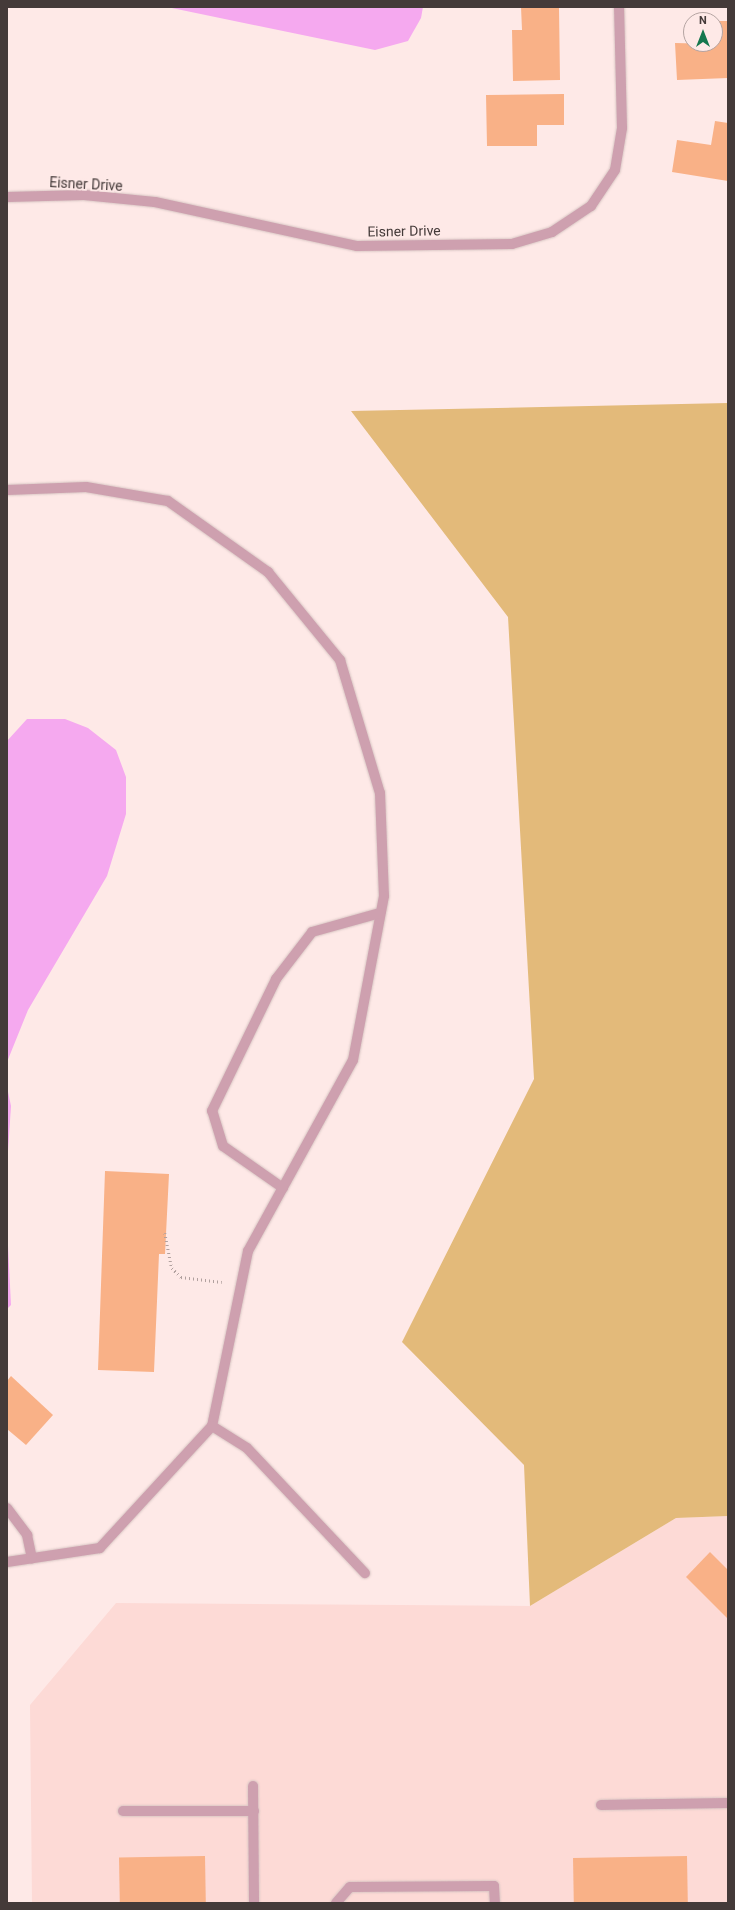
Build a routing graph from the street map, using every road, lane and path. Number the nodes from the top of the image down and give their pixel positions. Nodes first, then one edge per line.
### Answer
1 (619, 7) edge
2 (7, 197) edge
3 (7, 490) edge
4 (380, 913) junction
5 (283, 1188) junction
6 (165, 1233) dead end
7 (242, 1285) junction
8 (212, 1426) junction
9 (7, 1508) edge
10 (32, 1558) junction
11 (7, 1562) edge
12 (365, 1573) dead end
13 (253, 1786) dead end
14 (728, 1803) edge
15 (601, 1805) dead end
16 (123, 1811) dead end
17 (254, 1811) junction
18 (336, 1902) edge
19 (254, 1903) edge
20 (495, 1903) edge

1 - 2 street, Eisner Drive
3 - 4 street
4 - 5 street
4 - 5 street
5 - 7 street
6 - 7 path
7 - 8 street
8 - 10 street
8 - 12 street
9 - 10 street
10 - 11 street
13 - 17 street
14 - 15 street
16 - 17 street
17 - 19 street
18 - 20 street

